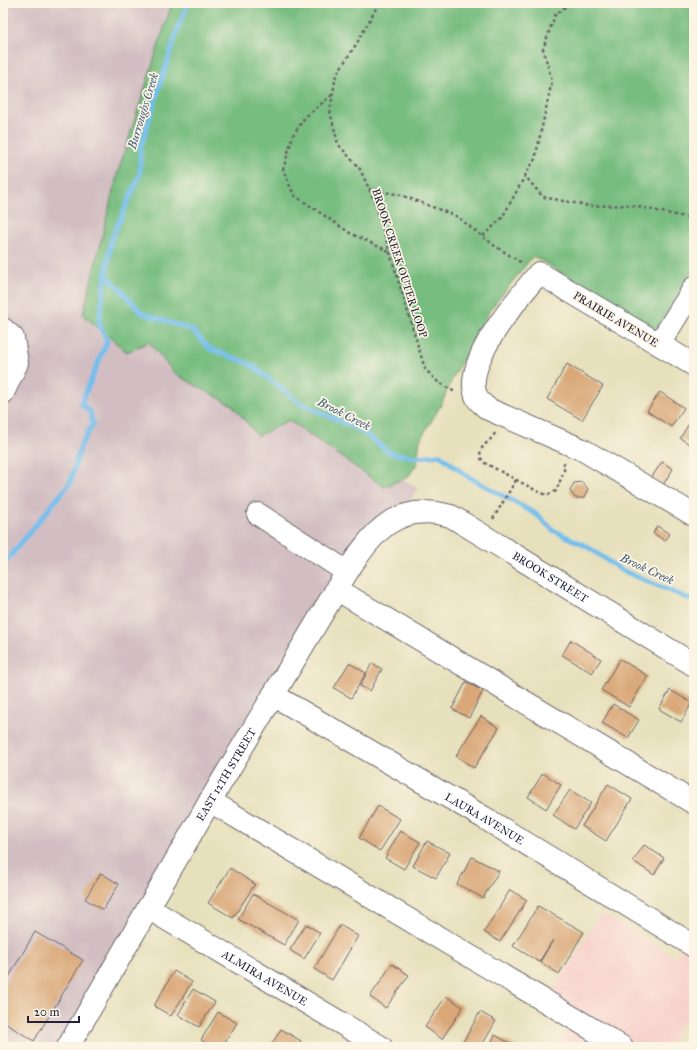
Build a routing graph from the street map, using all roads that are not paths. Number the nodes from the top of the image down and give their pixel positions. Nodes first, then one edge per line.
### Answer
1 (694, 288) edge
2 (3, 329) edge
3 (659, 344) junction
4 (694, 365) edge
5 (3, 393) edge
6 (258, 514) dead end
7 (694, 515) edge
8 (401, 516) joint
9 (342, 581) junction
10 (694, 665) edge
11 (273, 695) junction
12 (210, 801) junction
13 (694, 803) edge
14 (148, 908) junction
15 (694, 946) edge
16 (68, 1047) edge
17 (381, 1047) edge
18 (622, 1047) edge

1 - 3 street
2 - 5 street
3 - 4 street, PRAIRIE AVENUE
3 - 7 street, PRAIRIE AVENUE
6 - 9 street
8 - 9 street, EAST 12TH STREET
8 - 10 street, BROOK STREET
9 - 11 street, EAST 12TH STREET
9 - 13 street
11 - 12 street, EAST 12TH STREET
11 - 15 street, LAURA AVENUE
12 - 14 street, EAST 12TH STREET
12 - 18 street
14 - 16 street, EAST 12TH STREET
14 - 17 street, ALMIRA AVENUE

